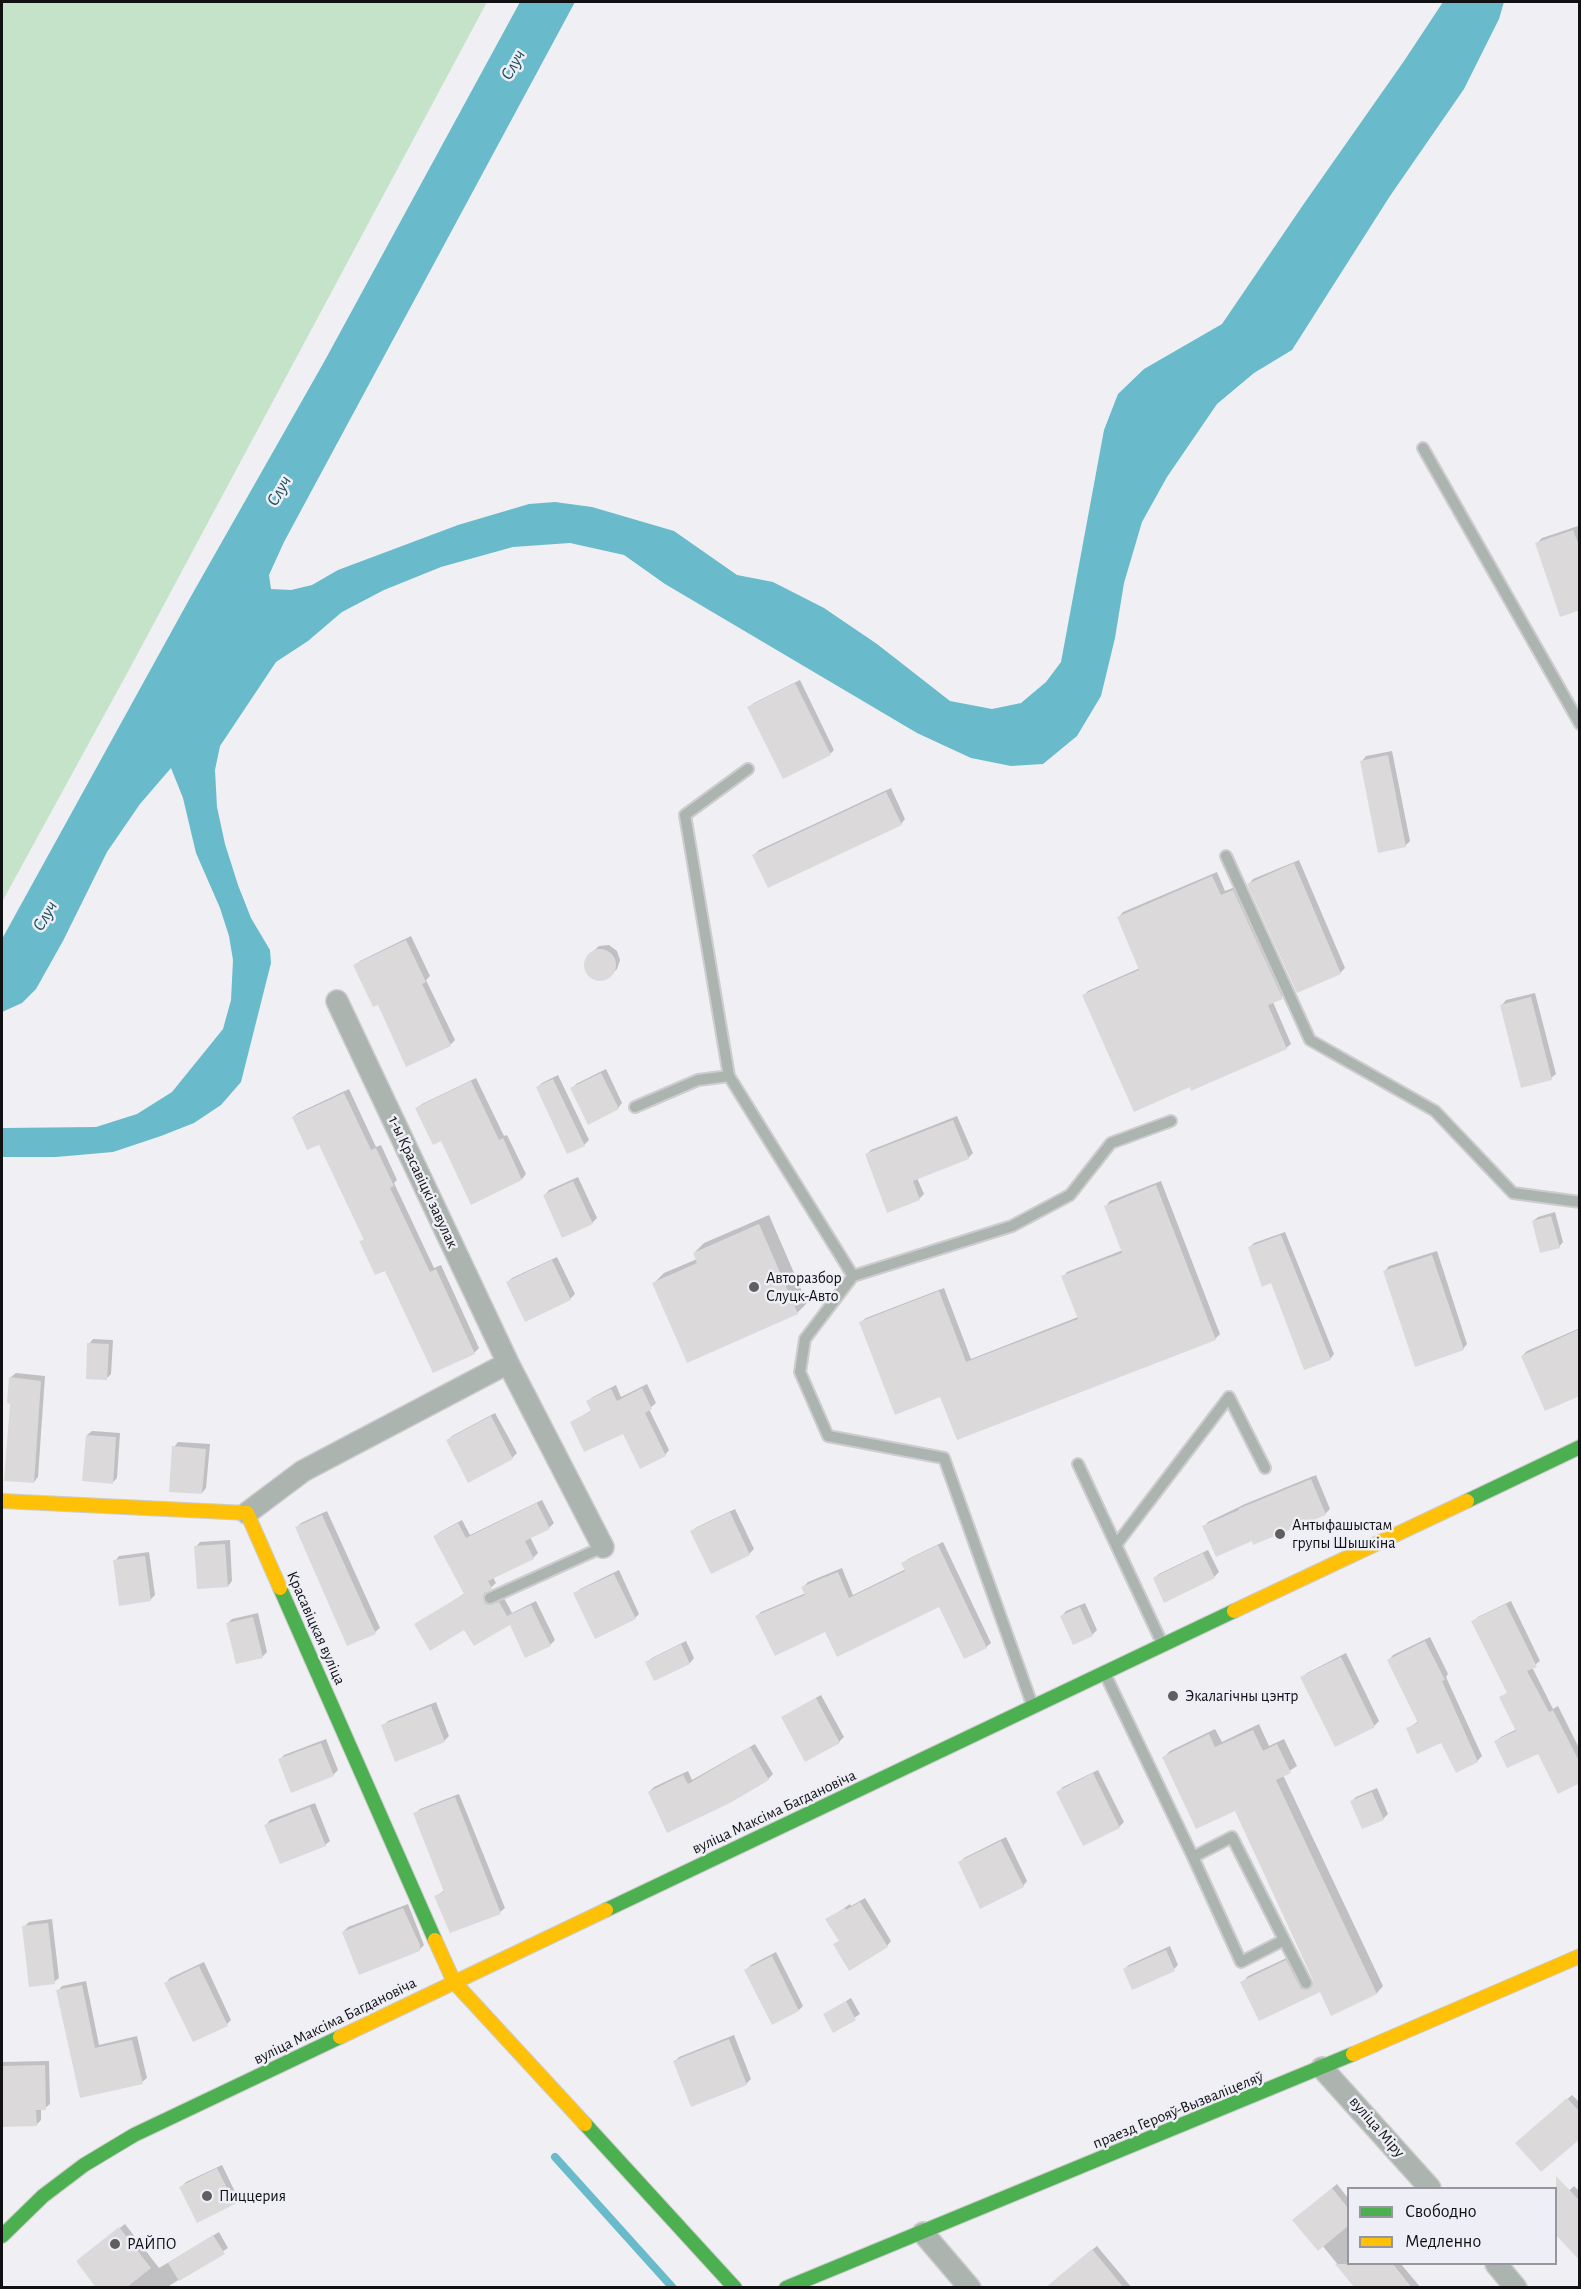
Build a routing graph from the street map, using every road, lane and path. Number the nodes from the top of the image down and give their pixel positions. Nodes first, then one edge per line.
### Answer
1 (1423, 448) dead end
2 (1580, 724) edge
3 (748, 769) dead end
4 (1226, 856) dead end
5 (337, 1001) dead end
6 (729, 1076) junction
7 (635, 1107) dead end
8 (1171, 1121) dead end
9 (1580, 1202) edge
10 (853, 1276) junction
11 (508, 1363) junction
12 (1580, 1447) edge
13 (1078, 1464) dead end
14 (1265, 1468) dead end
15 (2, 1501) edge
16 (247, 1513) junction
17 (1116, 1545) junction
18 (603, 1547) joint
19 (490, 1598) dead end
20 (1164, 1646) junction
21 (1105, 1674) junction
22 (1034, 1708) junction
23 (1193, 1857) junction
24 (1284, 1940) junction
25 (1580, 1956) edge
26 (454, 1982) junction
27 (1306, 1983) dead end
28 (1322, 2068) junction
29 (1429, 2187) edge
30 (923, 2233) junction
31 (2, 2236) edge
32 (1497, 2265) edge
33 (735, 2288) edge
34 (786, 2288) edge
35 (970, 2288) edge
36 (1516, 2288) edge

1 - 2 lane
3 - 6 lane
4 - 9 lane
5 - 11 street, 1-ы Красавіцкі завулак
6 - 7 lane
6 - 10 lane
8 - 10 lane
10 - 22 lane
11 - 16 street
11 - 18 street, 1-ы Красавіцкі завулак
12 - 20 street, вуліца Максіма Багдановіча
13 - 17 lane
14 - 17 lane
15 - 16 street
16 - 26 street, Красавіцкая вуліца
17 - 20 lane
18 - 19 lane
20 - 21 street, вуліца Максіма Багдановіча
21 - 22 street, вуліца Максіма Багдановіча
21 - 23 lane
22 - 26 street, вуліца Максіма Багдановіча
23 - 24 lane
23 - 24 lane
24 - 27 lane
25 - 28 street, праезд Герояў-Вызваліцеляў
26 - 31 street, вуліца Максіма Багдановіча
26 - 33 street, Красавіцкая вуліца
28 - 29 street, вуліца Міру
28 - 30 street, праезд Герояў-Вызваліцеляў
30 - 34 street, праезд Герояў-Вызваліцеляў
30 - 35 street
32 - 36 street

